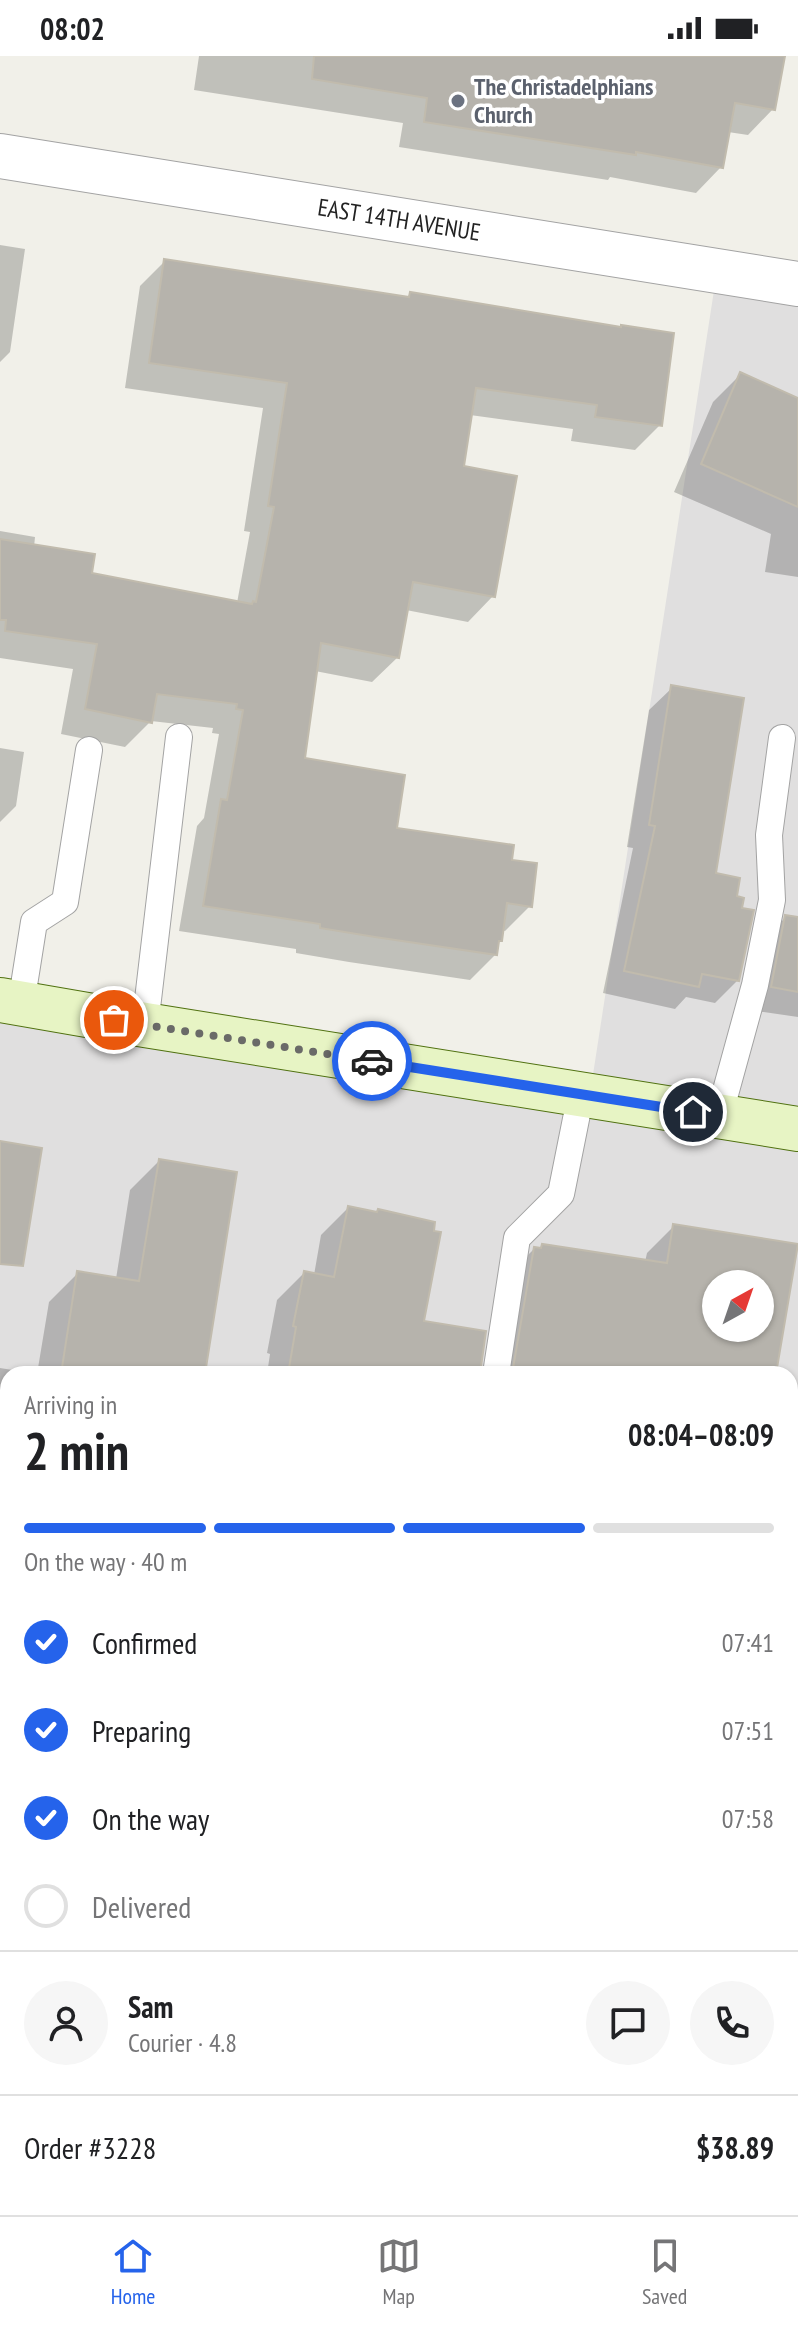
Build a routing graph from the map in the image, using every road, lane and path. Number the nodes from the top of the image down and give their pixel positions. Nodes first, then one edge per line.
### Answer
1 (0, 156) edge
2 (798, 284) edge
3 (179, 737) dead end
4 (782, 738) dead end
5 (89, 750) dead end
6 (11, 1002) edge
7 (145, 1025) junction
8 (581, 1094) junction
9 (719, 1116) junction
10 (798, 1129) edge
11 (497, 1366) edge

1 - 2 street, EAST 14TH AVENUE
3 - 7 lane
4 - 9 lane
5 - 6 lane
6 - 7 street
7 - 8 street
8 - 9 street
8 - 11 lane
9 - 10 street

